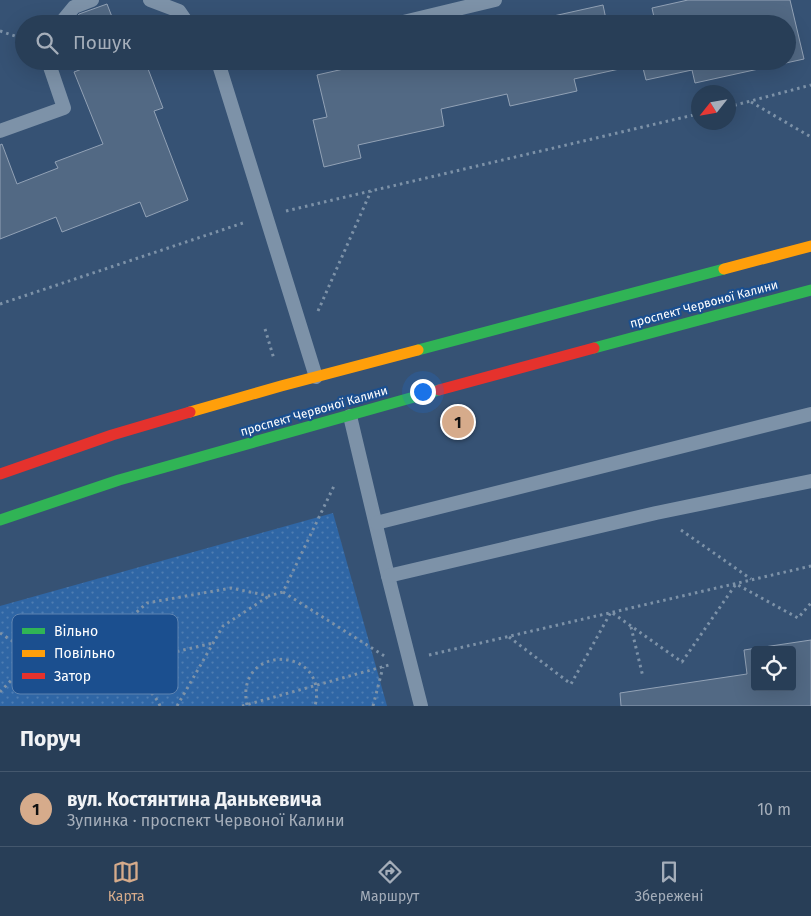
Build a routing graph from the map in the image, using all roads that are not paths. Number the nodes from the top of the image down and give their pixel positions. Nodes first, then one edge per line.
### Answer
1 (92, 0) edge
2 (150, 0) edge
3 (495, 0) edge
4 (67, 15) edge
5 (182, 15) edge
6 (432, 15) edge
7 (51, 70) edge
8 (220, 70) edge
9 (0, 131) edge
10 (811, 246) edge
11 (811, 290) edge
12 (316, 377) junction
13 (811, 414) edge
14 (350, 416) junction
15 (0, 474) edge
16 (811, 481) edge
17 (0, 520) edge
18 (376, 523) junction
19 (388, 576) junction
20 (421, 706) edge

1 - 4 lane
2 - 5 lane
3 - 6 lane
7 - 9 lane
8 - 12 lane
10 - 12 main road
11 - 14 main road, проспект Червоної Калини
12 - 15 main road
13 - 18 lane
14 - 17 main road, проспект Червоної Калини
14 - 18 lane
16 - 19 lane
18 - 19 lane
19 - 20 lane

